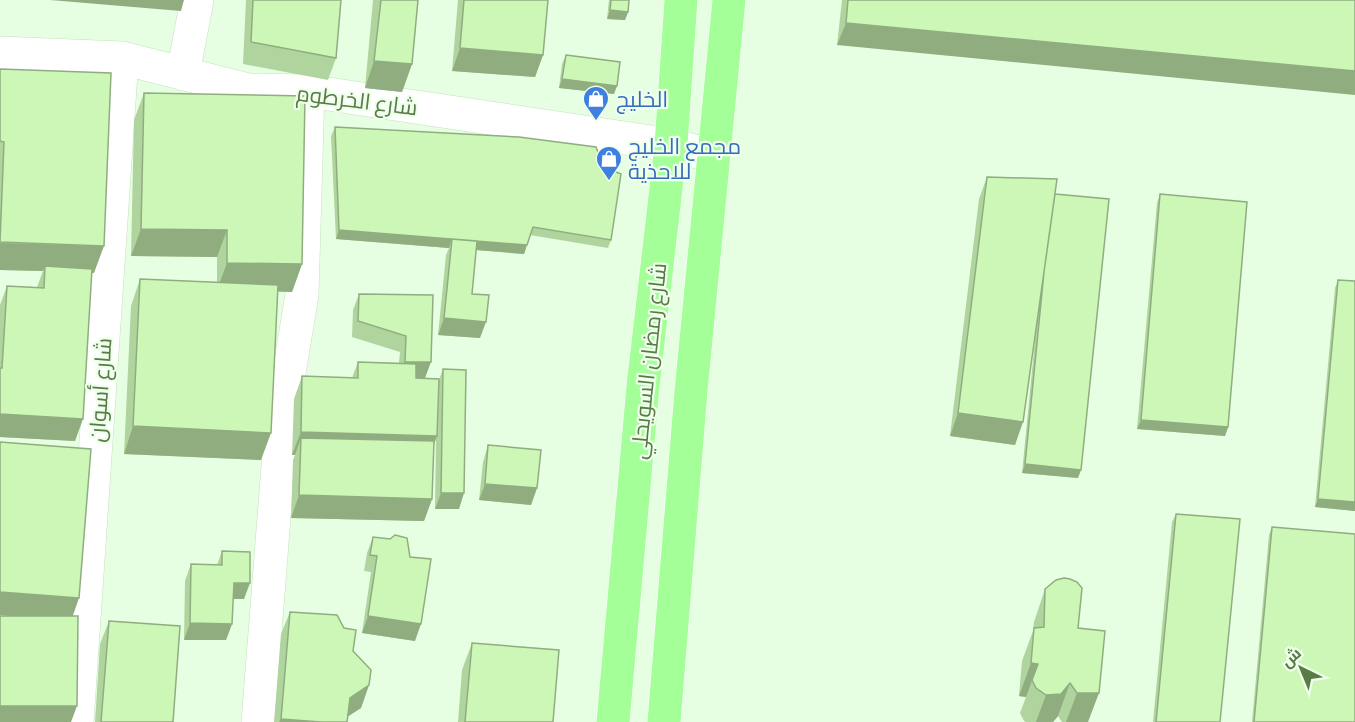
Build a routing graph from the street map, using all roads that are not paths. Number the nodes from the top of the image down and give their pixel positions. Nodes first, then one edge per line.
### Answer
1 (197, 0) edge
2 (681, 0) edge
3 (729, 0) edge
4 (0, 53) edge
5 (123, 58) junction
6 (183, 74) junction
7 (308, 91) junction
8 (671, 146) junction
9 (713, 156) junction
10 (77, 722) edge
11 (258, 722) edge
12 (613, 722) edge
13 (664, 722) edge

1 - 6 street
2 - 8 main road, شارع رمضان السويحلي
3 - 9 main road, شارع رمضان السويحلي
4 - 5 street, شارع الخرطوم
5 - 6 street, شارع الخرطوم
5 - 10 street, شارع أسوان
6 - 7 street, شارع الخرطوم
7 - 8 street, شارع الخرطوم
7 - 11 street
8 - 9 street, شارع الخرطوم
8 - 12 main road, شارع رمضان السويحلي
9 - 13 main road, شارع رمضان السويحلي

